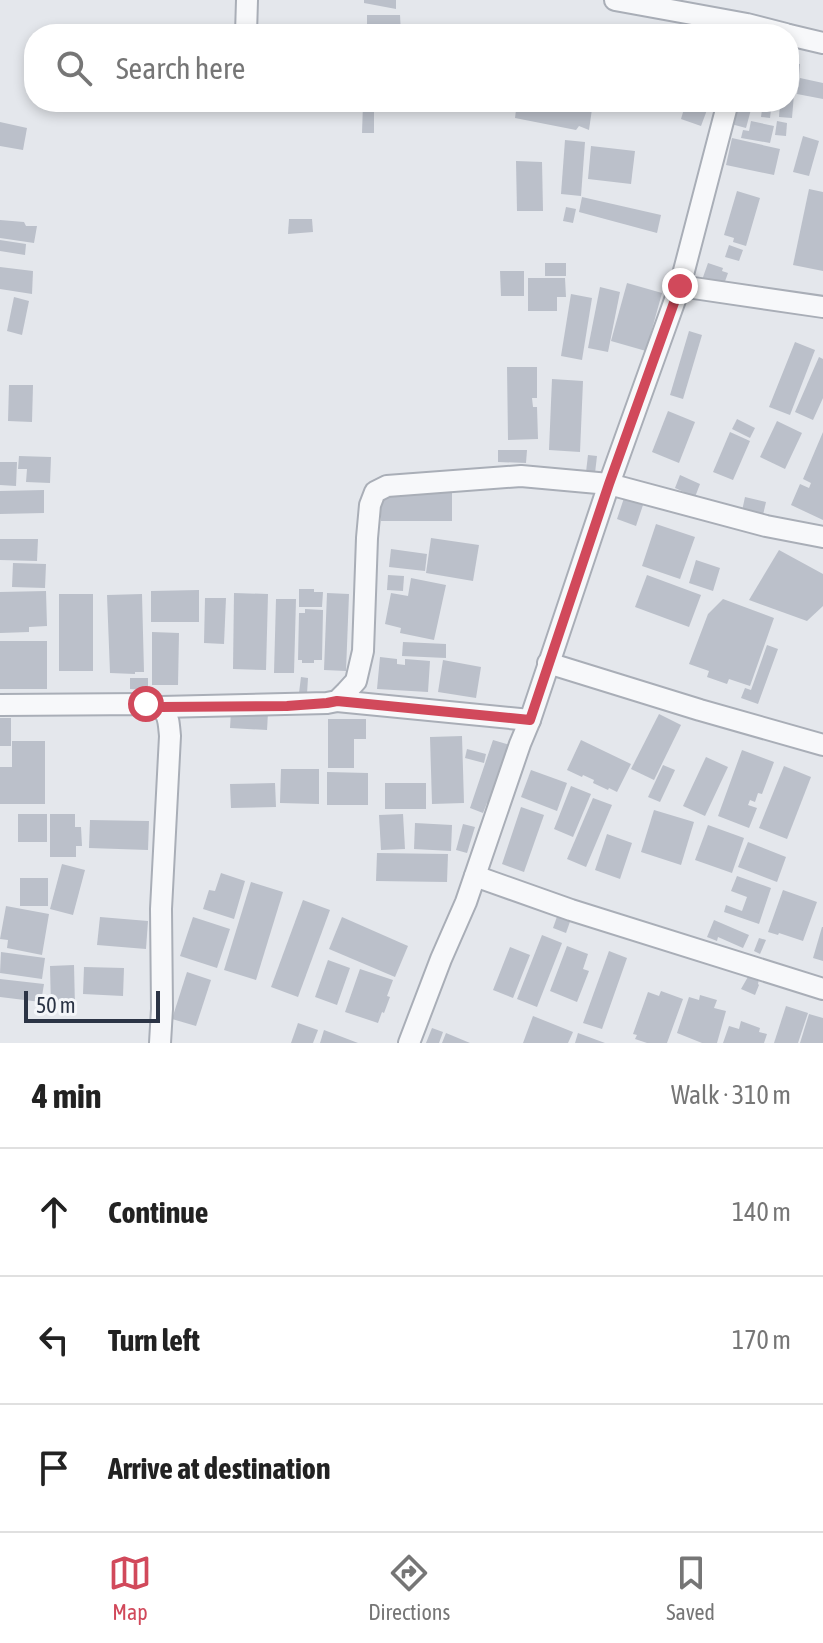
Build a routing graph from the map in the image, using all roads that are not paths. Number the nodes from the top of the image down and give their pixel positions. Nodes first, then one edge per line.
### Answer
1 (247, 0) edge
2 (615, 0) edge
3 (246, 24) edge
4 (723, 24) edge
5 (799, 37) edge
6 (823, 43) edge
7 (725, 112) edge
8 (680, 286) junction
9 (823, 307) edge
10 (609, 484) junction
11 (823, 537) edge
12 (548, 663) junction
13 (337, 701) junction
14 (0, 705) edge
15 (161, 707) junction
16 (530, 720) junction
17 (823, 745) edge
18 (475, 876) junction
19 (823, 989) edge
20 (160, 1043) edge
21 (409, 1043) edge

1 - 3 street
2 - 4 street
5 - 6 street
7 - 8 street
8 - 9 street
8 - 10 street
10 - 11 street
10 - 12 street
10 - 13 street
12 - 16 street
12 - 17 street
13 - 15 street
13 - 16 street
14 - 15 street
15 - 20 street
16 - 18 street
18 - 19 street
18 - 21 street

